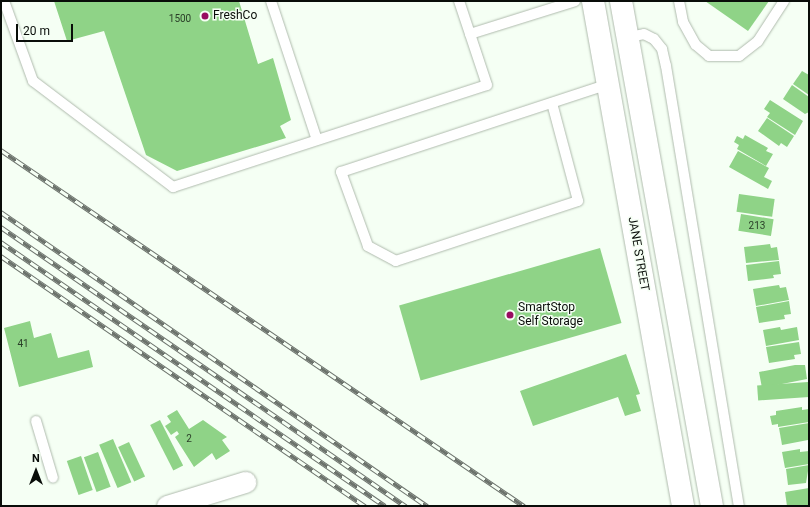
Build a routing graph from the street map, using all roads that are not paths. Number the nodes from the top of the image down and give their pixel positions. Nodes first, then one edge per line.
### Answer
1 (4, 1) edge
2 (271, 1) edge
3 (459, 1) edge
4 (574, 1) edge
5 (593, 1) edge
6 (621, 1) edge
7 (679, 1) edge
8 (784, 1) edge
9 (470, 34) junction
10 (629, 37) junction
11 (608, 84) junction
12 (552, 103) junction
13 (317, 140) junction
14 (36, 422) dead end
15 (53, 478) dead end
16 (245, 482) dead end
17 (167, 506) edge
18 (683, 506) edge
19 (712, 506) edge
20 (739, 506) edge

1 - 13 lane
2 - 13 lane
3 - 9 lane
4 - 9 lane
5 - 11 main road, JANE STREET
6 - 10 main road
7 - 8 lane
9 - 13 lane
10 - 19 main road
10 - 20 lane
11 - 12 lane
11 - 18 main road, JANE STREET
12 - 12 lane
14 - 15 lane
16 - 17 street

